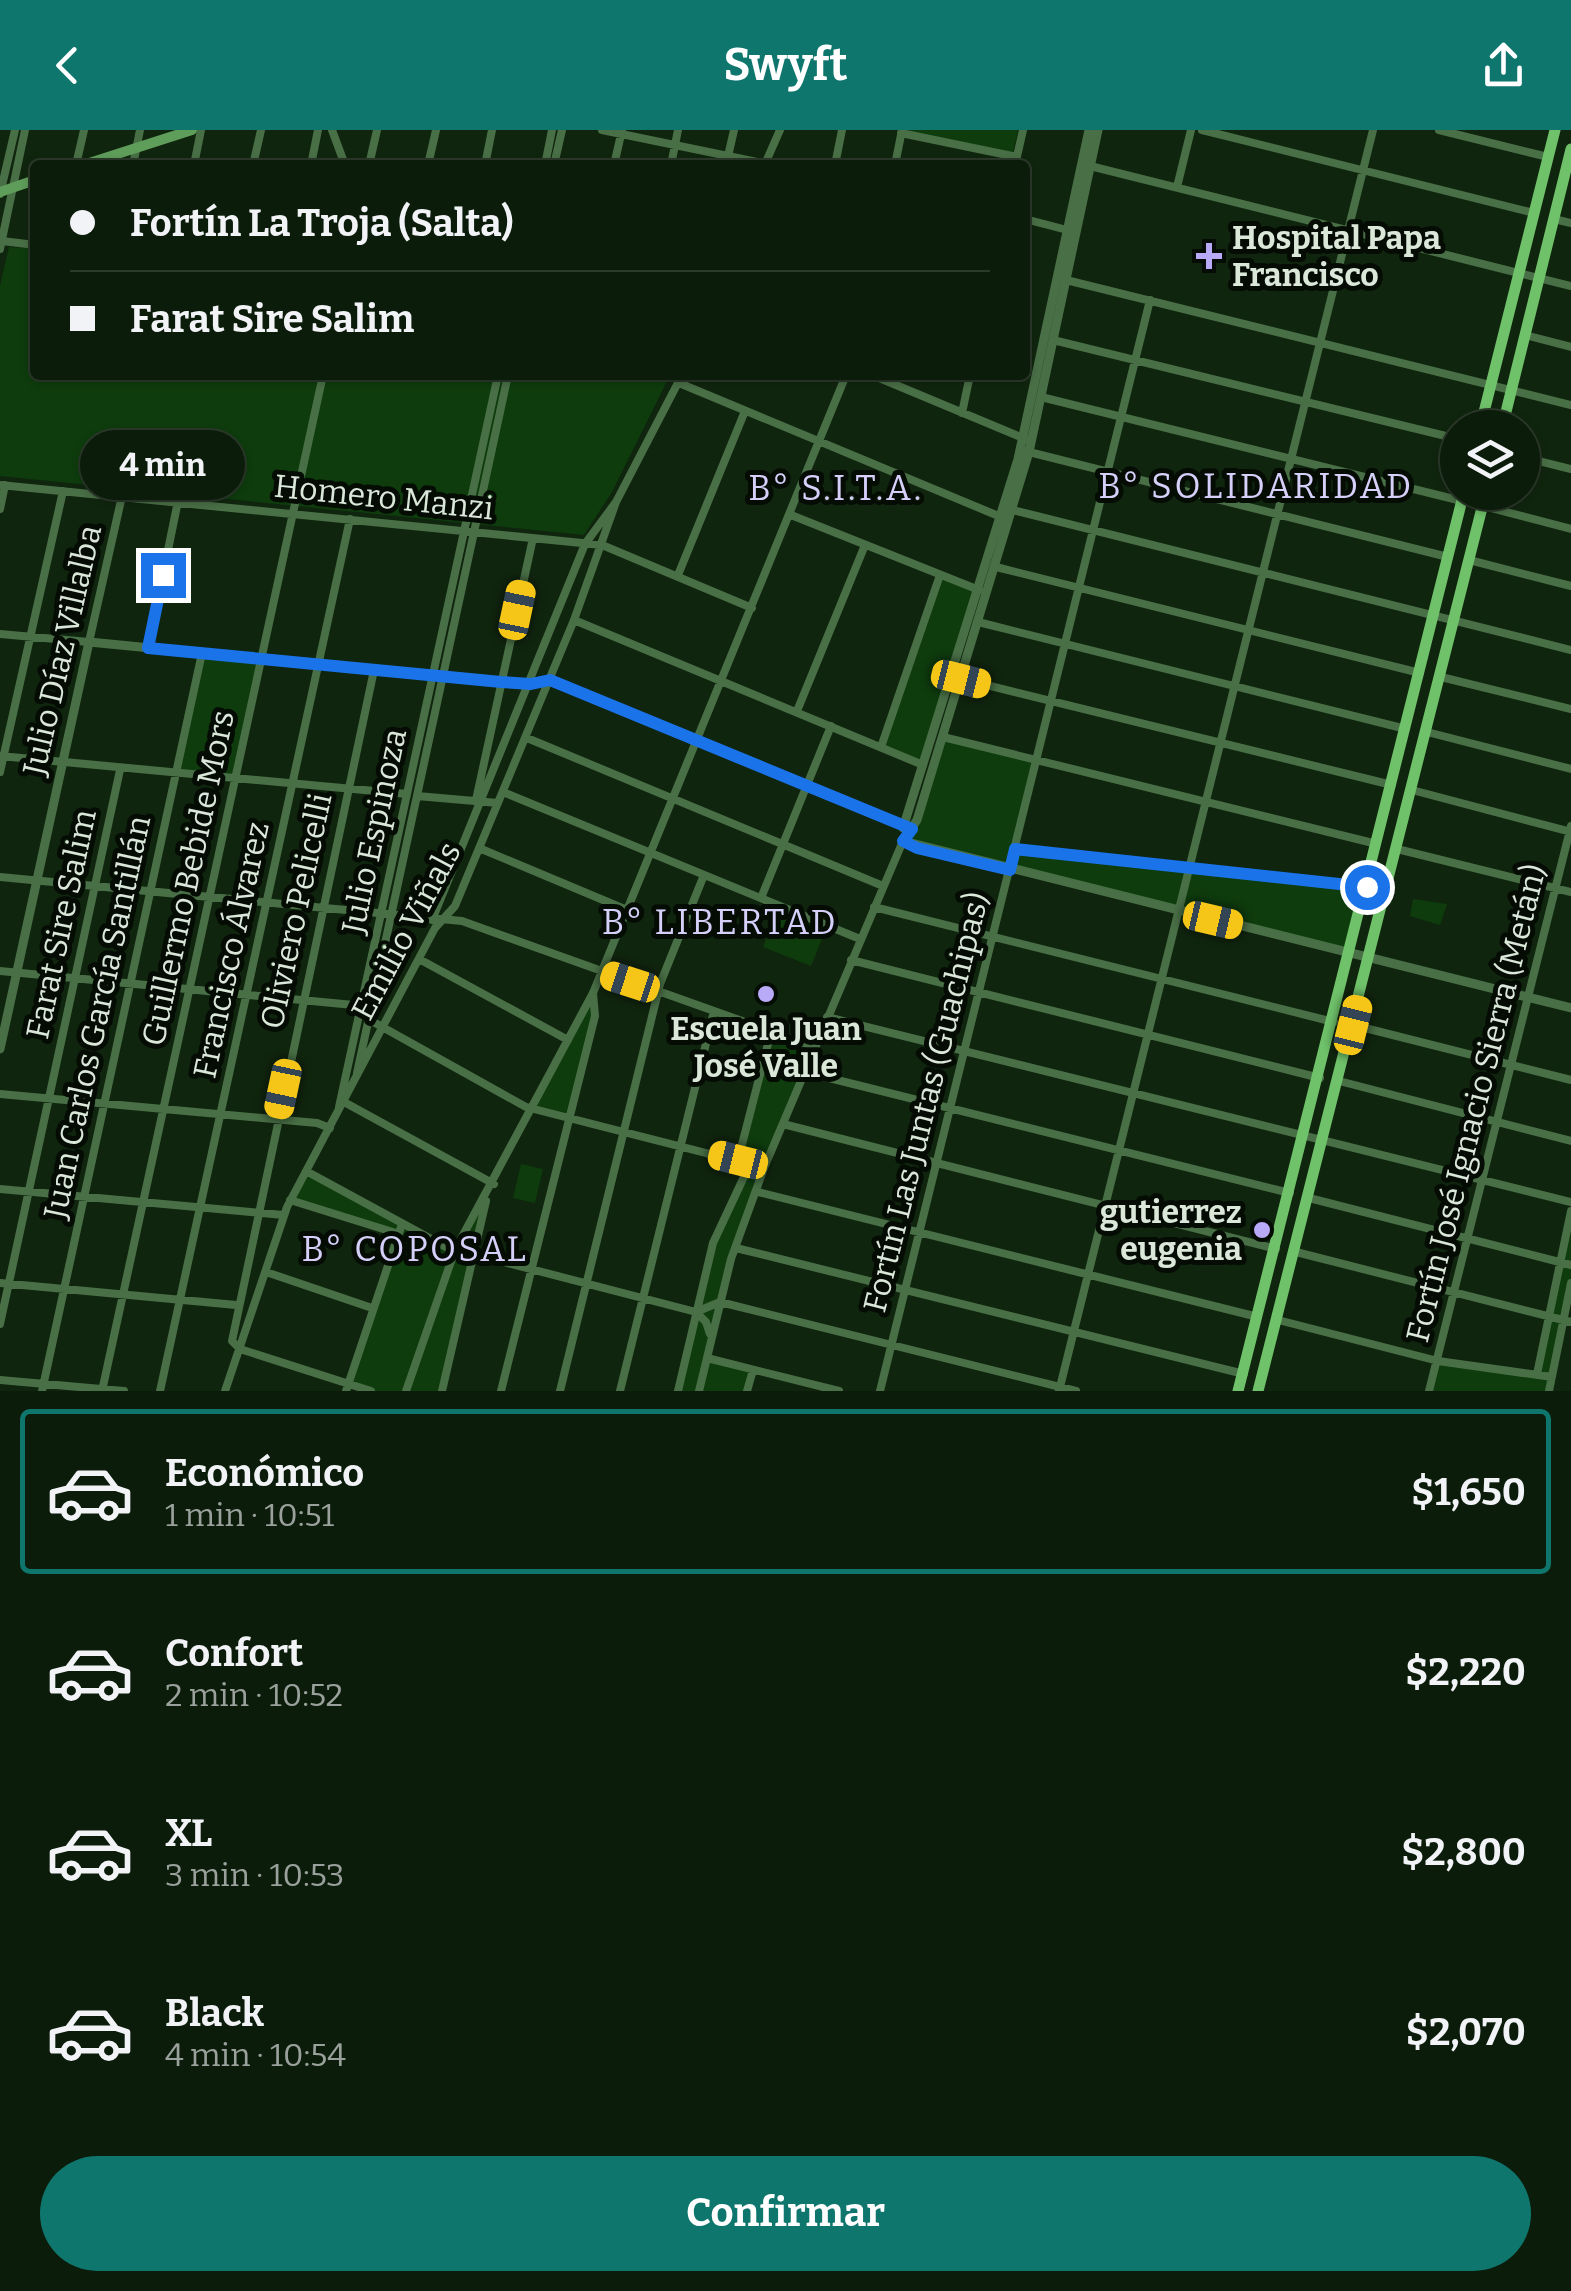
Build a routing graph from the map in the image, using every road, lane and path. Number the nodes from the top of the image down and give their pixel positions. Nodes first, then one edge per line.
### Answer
1 (15, 130) edge
2 (25, 130) edge
3 (84, 130) edge
4 (140, 130) edge
5 (192, 130) edge
6 (201, 130) edge
7 (261, 130) edge
8 (318, 130) edge
9 (332, 130) edge
10 (377, 130) edge
11 (436, 130) edge
12 (492, 130) edge
13 (552, 130) edge
14 (562, 130) edge
15 (602, 130) edge
16 (678, 130) edge
17 (734, 130) edge
18 (780, 130) edge
19 (842, 130) edge
20 (1023, 130) edge
21 (1089, 130) edge
22 (1098, 130) edge
23 (1191, 130) edge
24 (1202, 130) edge
25 (1373, 130) edge
26 (1439, 130) edge
27 (1555, 130) edge
28 (621, 132) edge
29 (902, 132) edge
30 (675, 146) junction
31 (137, 148) junction
32 (1571, 149) edge
33 (1548, 157) junction
34 (81, 160) edge
35 (97, 160) edge
36 (134, 160) edge
37 (195, 160) edge
38 (255, 160) edge
39 (311, 160) edge
40 (343, 160) edge
41 (369, 160) edge
42 (429, 160) edge
43 (486, 160) edge
44 (546, 160) edge
45 (555, 160) edge
46 (615, 160) edge
47 (671, 160) edge
48 (724, 160) edge
49 (727, 160) edge
50 (770, 160) edge
51 (836, 160) edge
52 (896, 160) edge
53 (1012, 160) edge
54 (1016, 160) edge
55 (1569, 164) edge
56 (1086, 165) junction
57 (1363, 170) junction
58 (30, 182) edge
59 (1178, 187) junction
60 (3, 191) edge
61 (1534, 212) junction
62 (1554, 219) junction
63 (1030, 220) edge
64 (1571, 224) edge
65 (1348, 230) junction
66 (1072, 231) junction
67 (30, 245) edge
68 (1, 246) edge
69 (1520, 272) junction
70 (1539, 278) junction
71 (1062, 279) junction
72 (1571, 286) edge
73 (1150, 300) junction
74 (1525, 335) junction
75 (1053, 340) junction
76 (1321, 343) junction
77 (1571, 347) edge
78 (1136, 359) junction
79 (322, 380) edge
80 (497, 380) edge
81 (507, 380) edge
82 (679, 380) edge
83 (682, 380) edge
84 (844, 380) edge
85 (884, 380) edge
86 (909, 380) edge
87 (969, 380) edge
88 (1491, 386) junction
89 (907, 390) junction
90 (1511, 390) junction
91 (1041, 397) junction
92 (1306, 402) junction
93 (1571, 406) edge
94 (1485, 410) edge
95 (1506, 410) edge
96 (745, 412) junction
97 (962, 413) junction
98 (1122, 416) junction
99 (1440, 435) edge
100 (819, 441) junction
101 (1026, 446) junction
102 (1292, 459) junction
103 (1540, 461) edge
104 (1571, 468) edge
105 (1108, 472) junction
106 (2, 485) edge
107 (62, 490) junction
108 (1440, 492) edge
109 (122, 496) junction
110 (178, 502) junction
111 (616, 502) junction
112 (0, 508) edge
113 (1460, 510) edge
114 (1482, 510) edge
115 (1498, 510) edge
116 (292, 513) junction
117 (791, 514) junction
118 (1277, 515) junction
119 (1008, 516) junction
120 (350, 519) junction
121 (1571, 529) edge
122 (463, 530) junction
123 (474, 530) junction
124 (1094, 530) junction
125 (532, 538) junction
126 (585, 544) junction
127 (602, 545) junction
128 (865, 545) junction
129 (581, 554) junction
130 (1449, 558) junction
131 (1470, 560) junction
132 (996, 567) junction
133 (1264, 572) junction
134 (678, 575) junction
135 (940, 575) junction
136 (590, 576) junction
137 (1571, 586) edge
138 (1080, 587) junction
139 (983, 591) junction
140 (752, 608) junction
141 (1434, 614) junction
142 (1455, 620) junction
143 (978, 622) junction
144 (555, 624) junction
145 (572, 625) junction
146 (1249, 630) junction
147 (0, 634) edge
148 (30, 636) junction
149 (90, 642) junction
150 (1066, 644) junction
151 (148, 648) junction
152 (1571, 650) edge
153 (202, 653) junction
154 (262, 659) junction
155 (319, 664) junction
156 (374, 670) junction
157 (1420, 672) junction
158 (438, 675) junction
159 (1441, 677) junction
160 (956, 678) junction
161 (550, 680) junction
162 (722, 681) junction
163 (501, 682) junction
164 (531, 684) junction
165 (1234, 686) junction
166 (1050, 701) junction
167 (1571, 710) edge
168 (797, 711) junction
169 (831, 726) junction
170 (1406, 730) junction
171 (1426, 732) junction
172 (943, 737) junction
173 (526, 738) junction
174 (697, 741) junction
175 (1220, 745) junction
176 (881, 747) junction
177 (2, 756) edge
178 (1036, 759) junction
179 (62, 764) junction
180 (923, 765) junction
181 (1571, 769) edge
182 (120, 770) junction
183 (0, 772) edge
184 (175, 774) junction
185 (234, 780) junction
186 (293, 784) junction
187 (1392, 785) junction
188 (805, 786) junction
189 (349, 789) junction
190 (1412, 790) junction
191 (503, 792) junction
192 (412, 795) junction
193 (674, 799) junction
194 (478, 801) junction
195 (498, 803) junction
196 (1206, 803) junction
197 (908, 828) junction
198 (1571, 830) edge
199 (903, 841) junction
200 (782, 844) junction
201 (1377, 844) junction
202 (478, 848) junction
203 (1015, 849) junction
204 (1397, 849) junction
205 (650, 853) junction
206 (1190, 868) junction
207 (1010, 870) junction
208 (704, 875) junction
209 (0, 877) edge
210 (36, 880) junction
211 (95, 886) junction
212 (883, 886) junction
213 (1367, 887) junction
214 (1555, 888) junction
215 (149, 892) junction
216 (1571, 892) edge
217 (209, 898) junction
218 (761, 898) junction
219 (267, 904) junction
220 (874, 907) junction
221 (320, 908) junction
222 (627, 910) junction
223 (1178, 912) junction
224 (386, 914) junction
225 (445, 918) junction
226 (432, 920) junction
227 (992, 937) junction
228 (860, 939) junction
229 (1351, 954) junction
230 (1370, 958) junction
231 (419, 959) junction
232 (850, 960) junction
233 (0, 971) edge
234 (16, 972) junction
235 (601, 973) junction
236 (76, 978) junction
237 (1162, 978) junction
238 (130, 984) junction
239 (190, 990) junction
240 (659, 992) junction
241 (978, 992) junction
242 (593, 993) junction
243 (247, 994) junction
244 (302, 998) junction
245 (1528, 998) junction
246 (366, 1007) junction
247 (1571, 1008) edge
248 (714, 1011) junction
249 (827, 1017) junction
250 (364, 1018) junction
251 (1334, 1022) junction
252 (1353, 1025) junction
253 (383, 1029) junction
254 (771, 1032) junction
255 (1148, 1034) junction
256 (568, 1040) junction
257 (814, 1047) junction
258 (0, 1049) edge
259 (964, 1049) junction
260 (1511, 1064) junction
261 (804, 1072) junction
262 (1320, 1078) junction
263 (1571, 1080) edge
264 (1339, 1081) junction
265 (355, 1082) junction
266 (1134, 1092) junction
267 (0, 1094) edge
268 (49, 1098) junction
269 (344, 1102) junction
270 (105, 1103) junction
271 (949, 1108) junction
272 (534, 1109) junction
273 (163, 1110) junction
274 (221, 1115) junction
275 (336, 1116) junction
276 (571, 1118) junction
277 (276, 1119) junction
278 (1497, 1121) junction
279 (783, 1124) junction
280 (330, 1128) junction
281 (626, 1131) junction
282 (1306, 1135) junction
283 (1324, 1140) junction
284 (1571, 1141) edge
285 (681, 1146) junction
286 (1118, 1150) junction
287 (738, 1160) junction
288 (936, 1163) junction
289 (750, 1164) junction
290 (764, 1168) junction
291 (306, 1171) junction
292 (1482, 1179) junction
293 (494, 1184) junction
294 (0, 1189) edge
295 (29, 1191) junction
296 (758, 1192) junction
297 (1291, 1194) junction
298 (84, 1196) junction
299 (486, 1198) junction
300 (1309, 1198) junction
301 (290, 1200) junction
302 (144, 1201) junction
303 (1571, 1202) edge
304 (1105, 1204) junction
305 (200, 1207) junction
306 (256, 1211) junction
307 (1571, 1211) edge
308 (284, 1215) junction
309 (402, 1224) junction
310 (396, 1233) junction
311 (918, 1233) junction
312 (1468, 1238) junction
313 (736, 1248) junction
314 (1276, 1249) junction
315 (455, 1250) junction
316 (1296, 1252) junction
317 (477, 1255) junction
318 (1560, 1261) junction
319 (1571, 1265) edge
320 (532, 1270) junction
321 (266, 1272) junction
322 (1088, 1275) junction
323 (4, 1283) edge
324 (1571, 1283) edge
325 (588, 1284) junction
326 (63, 1289) junction
327 (904, 1290) junction
328 (1454, 1292) junction
329 (123, 1295) junction
330 (644, 1298) junction
331 (180, 1300) junction
332 (720, 1302) junction
333 (236, 1305) junction
334 (372, 1308) junction
335 (696, 1312) junction
336 (1548, 1316) junction
337 (1259, 1317) junction
338 (1278, 1320) junction
339 (1567, 1321) edge
340 (0, 1324) edge
341 (1074, 1332) junction
342 (711, 1339) junction
343 (891, 1345) junction
344 (240, 1349) junction
345 (707, 1358) junction
346 (1438, 1361) junction
347 (752, 1370) junction
348 (1244, 1374) junction
349 (1537, 1374) junction
350 (1552, 1377) junction
351 (0, 1380) edge
352 (43, 1387) edge
353 (347, 1387) edge
354 (1060, 1389) edge
355 (102, 1390) edge
356 (1262, 1390) edge
357 (124, 1391) edge
358 (160, 1391) edge
359 (226, 1391) edge
360 (372, 1391) edge
361 (406, 1391) edge
362 (442, 1391) edge
363 (501, 1391) edge
364 (560, 1391) edge
365 (620, 1391) edge
366 (678, 1391) edge
367 (699, 1391) edge
368 (747, 1391) edge
369 (840, 1391) edge
370 (880, 1391) edge
371 (1076, 1391) edge
372 (1238, 1391) edge
373 (1429, 1391) edge
374 (1549, 1391) edge

1 - 60 street
2 - 60 street
3 - 34 street
4 - 31 street
5 - 31 main road
6 - 37 street
7 - 38 street
8 - 39 street
9 - 40 street
10 - 41 street
11 - 42 street
12 - 43 street
13 - 44 street
14 - 45 street
15 - 28 street
16 - 30 street
17 - 49 street
18 - 50 street
19 - 51 street
20 - 54 street
21 - 56 street
22 - 56 street
23 - 59 street
24 - 57 street
25 - 57 street
26 - 33 street
27 - 33 main road
28 - 30 street
28 - 46 street
29 - 52 street
29 - 53 street
30 - 47 street
30 - 48 street
31 - 35 main road
31 - 36 street
32 - 55 main road
33 - 61 main road
55 - 62 main road
56 - 59 street
56 - 66 street
57 - 61 street
57 - 65 street
58 - 60 main road
59 - 65 street
60 - 68 street
61 - 69 main road
62 - 64 street
62 - 70 main road
63 - 66 street
65 - 69 street
65 - 76 street
66 - 71 street
67 - 68 street
69 - 70 street
69 - 88 main road
70 - 72 street
70 - 74 main road
71 - 73 street
71 - 75 street
71 - 101 street
73 - 76 street
73 - 78 street, Fortín Las Juntas (Guachipas)
74 - 77 street
74 - 90 main road
75 - 78 street
75 - 91 street
76 - 88 street
76 - 92 street
78 - 92 street
78 - 98 street, Fortín Las Juntas (Guachipas)
79 - 116 street, Guillermo Bebide Mors
80 - 122 street, Julio Espinoza
81 - 123 street, Julio Espinoza
82 - 111 street
83 - 96 street
84 - 100 street
85 - 89 street
86 - 89 street
87 - 97 street
88 - 90 street
88 - 94 main road
89 - 97 street
90 - 93 street
90 - 95 main road
91 - 98 street
91 - 101 street
92 - 99 street
92 - 102 street
96 - 100 street
96 - 134 street
97 - 101 street
98 - 102 street
98 - 105 street, Fortín Las Juntas (Guachipas)
100 - 117 street
100 - 119 street
101 - 105 street
101 - 119 street
102 - 108 street
102 - 118 street
103 - 104 street
105 - 118 street
105 - 124 street, Fortín Las Juntas (Guachipas)
106 - 107 street, Homero Manzi
106 - 112 street
107 - 109 street, Homero Manzi
107 - 148 street
109 - 110 street, Homero Manzi
109 - 149 street, Julio Díaz Villalba
110 - 116 street, Homero Manzi
110 - 151 street
111 - 126 street, Emilio Viñals
111 - 127 street, Emilio Viñals
113 - 130 main road
114 - 131 main road
115 - 121 street
116 - 120 street, Homero Manzi
116 - 154 street, Guillermo Bebide Mors
117 - 128 street
117 - 140 street
118 - 130 street
118 - 133 street
119 - 124 street
119 - 132 street
119 - 139 street
120 - 122 street, Homero Manzi
120 - 155 street, Francisco Álvarez
122 - 123 street, Homero Manzi
122 - 158 street, Julio Espinoza
123 - 125 street, Homero Manzi
123 - 158 street, Julio Espinoza
124 - 133 street
124 - 138 street, Fortín Las Juntas (Guachipas)
125 - 126 street, Homero Manzi
125 - 163 street
126 - 127 street, Homero Manzi
126 - 129 street, Emilio Viñals
127 - 134 street, Homero Manzi
127 - 136 street, Emilio Viñals
128 - 135 street
128 - 168 street
129 - 136 street
129 - 144 street, Emilio Viñals
130 - 141 main road
131 - 137 street
131 - 142 main road
132 - 138 street
132 - 139 street
133 - 141 street
133 - 146 street
134 - 140 street, Homero Manzi
135 - 139 street
135 - 176 street
136 - 145 street, Emilio Viñals
138 - 146 street
138 - 150 street, Fortín Las Juntas (Guachipas)
139 - 143 street
139 - 160 street
140 - 162 street
141 - 142 street
141 - 157 main road
142 - 152 street
142 - 159 main road
143 - 150 street
143 - 160 street
144 - 145 street
144 - 164 street, Emilio Viñals
145 - 161 street, Emilio Viñals
145 - 162 street
146 - 157 street
146 - 165 street
147 - 148 street
148 - 149 street
148 - 177 street
149 - 151 street
149 - 179 street, Julio Díaz Villalba
150 - 165 street
150 - 166 street, Fortín Las Juntas (Guachipas)
151 - 153 street
153 - 154 street
153 - 184 street, Juan Carlos García Santillán
154 - 155 street
154 - 185 street, Guillermo Bebide Mors
155 - 156 street
155 - 186 street, Francisco Álvarez
156 - 158 street
156 - 189 street, Oliviero Pelicelli
157 - 170 main road
158 - 163 street
158 - 192 street, Julio Espinoza
159 - 167 street
159 - 171 main road
160 - 166 street
160 - 172 street
160 - 180 street
161 - 164 street
161 - 173 street, Emilio Viñals
161 - 174 street
162 - 168 street
162 - 174 street
163 - 164 street
163 - 194 street
164 - 194 street, Emilio Viñals
165 - 170 street
165 - 175 street
166 - 175 street
166 - 178 street, Fortín Las Juntas (Guachipas)
168 - 169 street
169 - 176 street
169 - 188 street
170 - 187 main road
171 - 181 street
171 - 190 main road
172 - 178 street
172 - 197 street
173 - 191 street, Emilio Viñals
173 - 193 street
174 - 188 street
174 - 193 street
175 - 187 street
175 - 196 street
176 - 180 street
177 - 179 street
177 - 183 street
178 - 196 street
178 - 203 street, Fortín Las Juntas (Guachipas)
179 - 182 street
179 - 210 street, Julio Díaz Villalba
180 - 197 street
182 - 184 street
182 - 211 street, Farat Sire Salim
184 - 185 street
184 - 215 street, Juan Carlos García Santillán
185 - 186 street
185 - 217 street, Guillermo Bebide Mors
186 - 189 street
186 - 219 street, Francisco Álvarez
187 - 201 main road
188 - 197 street
188 - 200 street
189 - 192 street
189 - 221 street, Oliviero Pelicelli
190 - 198 street
190 - 204 main road
191 - 195 street, Emilio Viñals
191 - 205 street
192 - 194 street
192 - 224 street, Julio Espinoza
193 - 200 street
193 - 205 street
194 - 195 street
194 - 226 street, Emilio Viñals
195 - 202 street, Emilio Viñals
196 - 201 street
196 - 206 street
197 - 199 street
198 - 214 street, Fortín José Ignacio Sierra (Metán)
199 - 207 street
199 - 212 street
200 - 212 street
200 - 218 street
201 - 213 main road
202 - 222 street
202 - 225 street, Emilio Viñals
203 - 206 street
203 - 207 street, Fortín Las Juntas (Guachipas)
204 - 214 street
204 - 230 main road
205 - 208 street
205 - 222 street
206 - 213 street
206 - 223 street
207 - 223 street
207 - 227 street, Fortín Las Juntas (Guachipas)
208 - 218 street
208 - 240 street
209 - 210 street
210 - 211 street
210 - 234 street, Julio Díaz Villalba
211 - 215 street
211 - 236 street, Farat Sire Salim
212 - 220 street
213 - 229 main road
214 - 216 street
214 - 245 street, Fortín José Ignacio Sierra (Metán)
215 - 217 street
215 - 238 street, Juan Carlos García Santillán
217 - 219 street
217 - 239 street, Guillermo Bebide Mors
218 - 228 street
219 - 221 street
219 - 243 street, Francisco Álvarez
220 - 227 street
220 - 228 street
221 - 224 street
221 - 244 street, Oliviero Pelicelli
222 - 235 street
223 - 229 street
223 - 237 street
224 - 226 street
224 - 246 street, Julio Espinoza
225 - 226 street
225 - 231 street, Emilio Viñals
225 - 235 street
227 - 237 street
227 - 241 street, Fortín Las Juntas (Guachipas)
228 - 232 street
229 - 230 street
229 - 251 main road
230 - 245 street
230 - 252 main road
231 - 253 street, Emilio Viñals
231 - 256 street
232 - 241 street
232 - 249 street
233 - 234 street
234 - 236 street
234 - 258 street, Julio Díaz Villalba
235 - 240 street
235 - 242 street
236 - 238 street
236 - 268 street, Farat Sire Salim
237 - 251 street
237 - 255 street
238 - 239 street
238 - 270 street, Juan Carlos García Santillán
239 - 243 street
239 - 273 street, Guillermo Bebide Mors
240 - 248 street
240 - 281 street
241 - 255 street
241 - 259 street, Fortín Las Juntas (Guachipas)
242 - 256 street
242 - 276 street
243 - 244 street
243 - 274 street, Francisco Álvarez
244 - 246 street
244 - 277 street, Oliviero Pelicelli
245 - 247 street
245 - 260 street, Fortín José Ignacio Sierra (Metán)
246 - 250 street, Julio Espinoza
248 - 254 street
248 - 285 street
249 - 257 street
249 - 259 street
250 - 253 street
250 - 265 street
250 - 275 street
251 - 262 main road
252 - 260 street
252 - 264 main road
253 - 265 street, Emilio Viñals
253 - 272 street
254 - 257 street
254 - 287 street
255 - 262 street
255 - 266 street
256 - 272 street
257 - 261 street
259 - 266 street
259 - 271 street, Fortín Las Juntas (Guachipas)
260 - 263 street
260 - 278 street, Fortín José Ignacio Sierra (Metán)
261 - 271 street
261 - 279 street
262 - 282 main road
264 - 278 street
264 - 283 main road
265 - 269 street, Emilio Viñals
266 - 282 street
266 - 286 street
267 - 268 street
268 - 270 street
268 - 295 street, Farat Sire Salim
269 - 275 street, Emilio Viñals
269 - 293 street
270 - 273 street
270 - 298 street, Juan Carlos García Santillán
271 - 286 street
271 - 288 street, Fortín Las Juntas (Guachipas)
272 - 276 street
272 - 293 street
273 - 274 street
273 - 302 street, Guillermo Bebide Mors
274 - 277 street
274 - 305 street, Francisco Álvarez
275 - 280 street
276 - 281 street
276 - 320 street
277 - 280 street
277 - 306 street, Oliviero Pelicelli
278 - 284 street
278 - 292 street, Fortín José Ignacio Sierra (Metán)
279 - 288 street
279 - 290 street
280 - 291 street
281 - 285 street
281 - 325 street
282 - 283 street
282 - 297 main road
283 - 292 street
283 - 300 main road
285 - 287 street
285 - 330 street
286 - 297 street
286 - 304 street
287 - 289 street
288 - 304 street
288 - 311 street, Fortín Las Juntas (Guachipas)
289 - 290 street
289 - 335 street
290 - 296 street
291 - 301 street
291 - 309 street
292 - 303 street
292 - 312 street, Fortín José Ignacio Sierra (Metán)
293 - 299 street
294 - 295 street
295 - 298 street
295 - 323 street, Farat Sire Salim
296 - 311 street
296 - 313 street
297 - 314 main road
298 - 302 street
298 - 326 street, Juan Carlos García Santillán
299 - 315 street
299 - 317 street
300 - 312 street
300 - 316 main road
301 - 308 street
301 - 310 street
302 - 305 street
302 - 329 street, Guillermo Bebide Mors
304 - 314 street
304 - 322 street
305 - 306 street
305 - 331 street, Francisco Álvarez
306 - 308 street
306 - 333 street, Oliviero Pelicelli
307 - 318 street
308 - 321 street
309 - 310 street
309 - 315 street
310 - 334 street
311 - 322 street
311 - 327 street, Fortín Las Juntas (Guachipas)
312 - 318 street
312 - 328 street, Fortín José Ignacio Sierra (Metán)
313 - 327 street
313 - 332 street
314 - 337 main road
315 - 317 street
315 - 361 street
316 - 328 street
316 - 338 main road
317 - 320 street
317 - 362 street
318 - 319 street
318 - 336 street
320 - 325 street
320 - 363 street
321 - 334 street
321 - 344 street
322 - 337 street
322 - 341 street
323 - 326 street
323 - 340 street, Farat Sire Salim
324 - 339 street
325 - 330 street
325 - 364 street
326 - 329 street
326 - 352 street, Juan Carlos García Santillán
327 - 341 street
327 - 343 street, Fortín Las Juntas (Guachipas)
328 - 336 street
328 - 346 street, Fortín José Ignacio Sierra (Metán)
329 - 331 street
329 - 355 street, Guillermo Bebide Mors
330 - 335 street
330 - 365 street
331 - 333 street
331 - 358 street, Francisco Álvarez
332 - 335 street
332 - 342 street
332 - 343 street
333 - 344 street, Oliviero Pelicelli
334 - 353 street
335 - 342 street
335 - 366 street
336 - 339 street
336 - 349 street
337 - 348 main road
338 - 346 street
338 - 356 main road
339 - 350 street
341 - 348 street
341 - 354 street
342 - 345 street
343 - 354 street
343 - 370 street, Fortín Las Juntas (Guachipas)
344 - 353 street
344 - 359 street
345 - 347 street
345 - 367 street
346 - 349 street
346 - 373 street, Fortín José Ignacio Sierra (Metán)
347 - 368 street
347 - 369 street
348 - 372 main road
349 - 350 street
350 - 374 street
351 - 352 street
352 - 355 street
353 - 360 street
354 - 371 street
355 - 357 street

